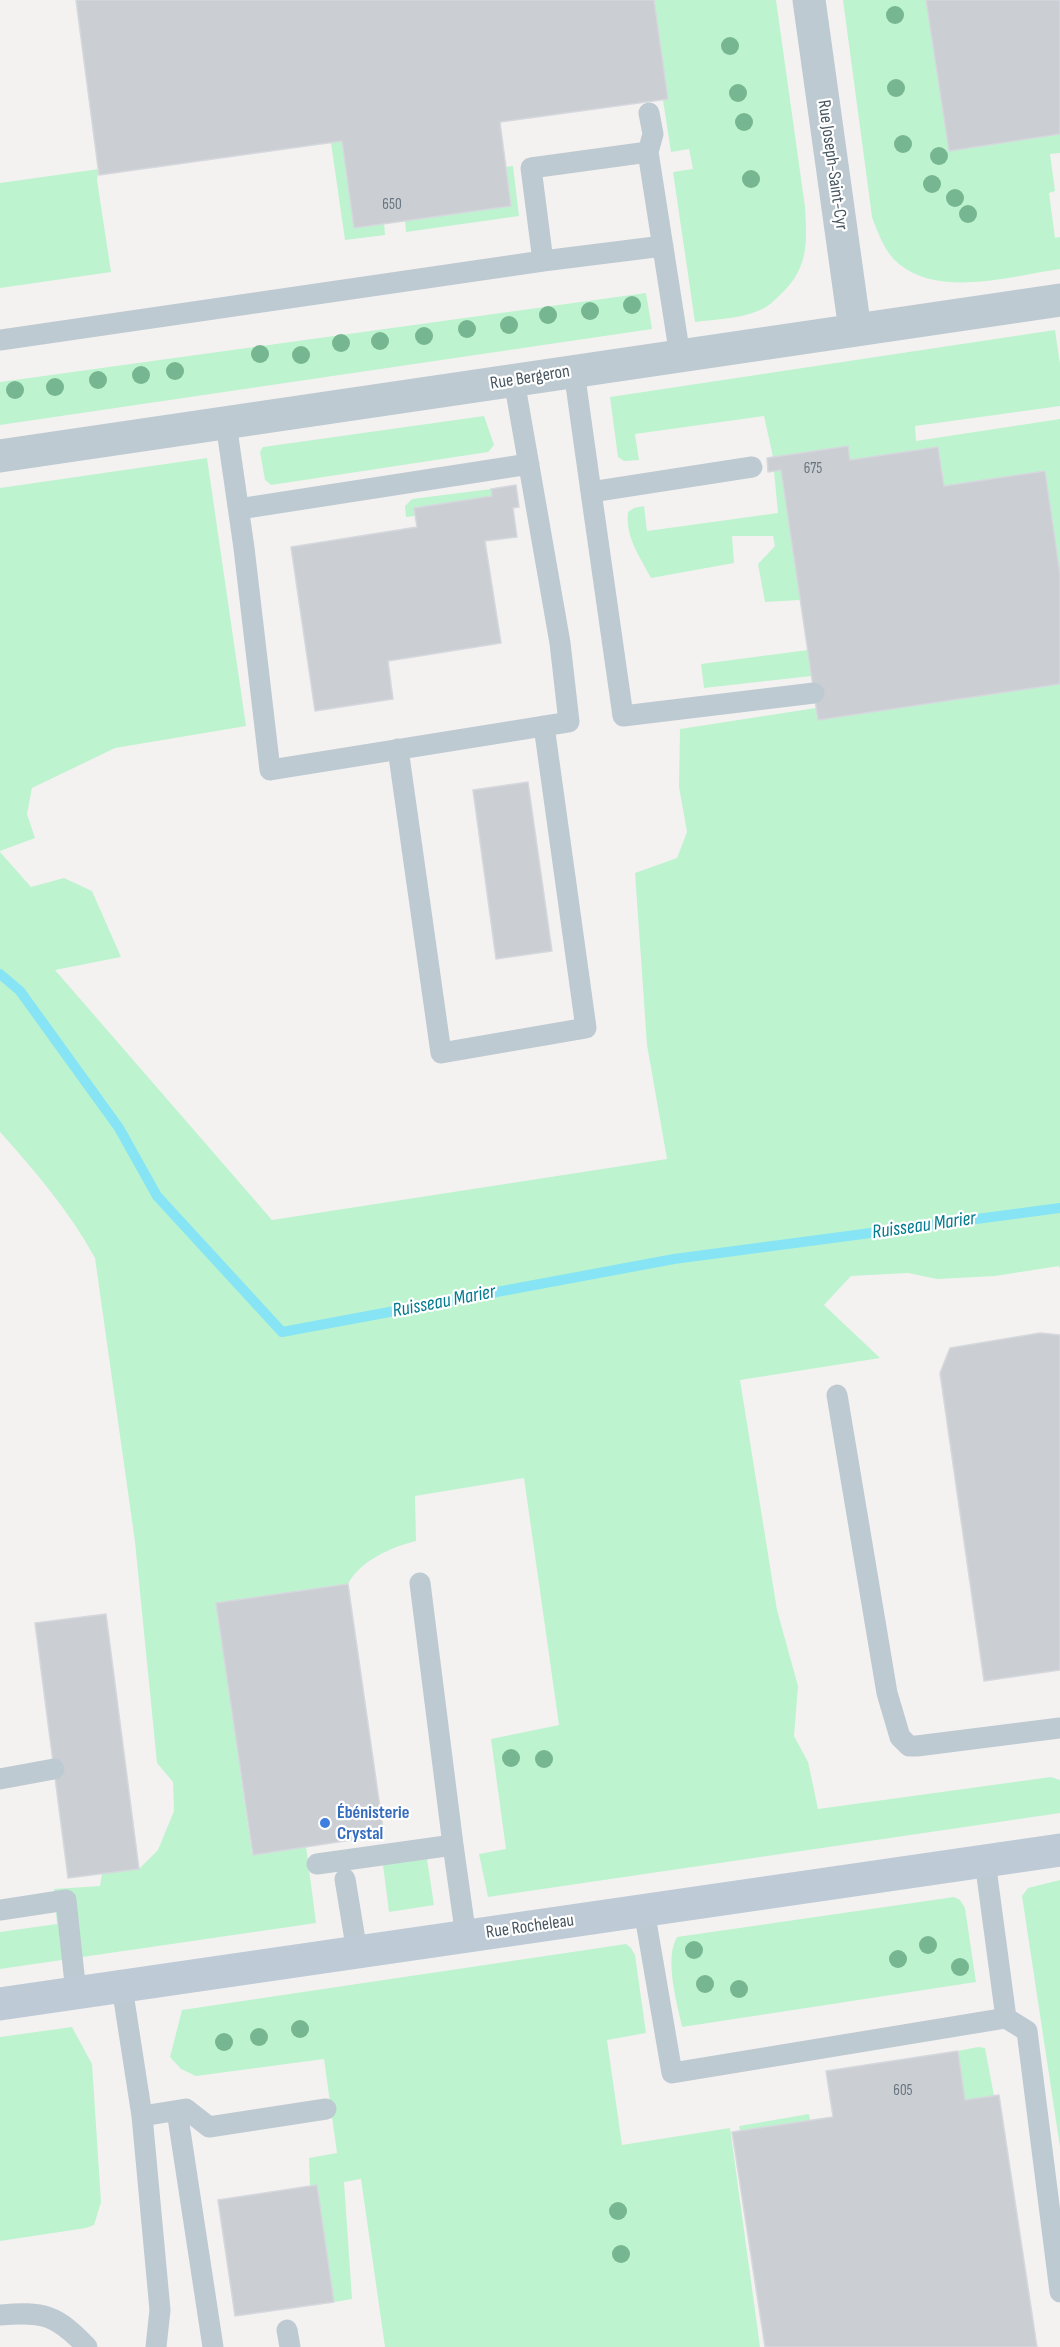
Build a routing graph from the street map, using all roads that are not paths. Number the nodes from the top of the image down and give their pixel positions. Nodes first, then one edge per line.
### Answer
1 (809, 0) edge
2 (649, 113) dead end
3 (648, 152) junction
4 (663, 246) junction
5 (543, 261) junction
6 (1060, 300) edge
7 (855, 330) junction
8 (0, 340) edge
9 (680, 356) junction
10 (574, 371) junction
11 (514, 380) junction
12 (226, 423) junction
13 (0, 456) edge
14 (529, 464) junction
15 (752, 467) dead end
16 (591, 492) junction
17 (239, 509) junction
18 (814, 693) dead end
19 (544, 726) junction
20 (398, 749) junction
21 (837, 1395) dead end
22 (420, 1583) dead end
23 (1060, 1728) edge
24 (54, 1770) dead end
25 (0, 1779) edge
26 (453, 1845) junction
27 (1060, 1850) edge
28 (985, 1861) junction
29 (317, 1864) dead end
30 (345, 1879) dead end
31 (0, 1910) edge
32 (644, 1910) junction
33 (466, 1936) junction
34 (357, 1952) junction
35 (122, 1987) junction
36 (76, 1993) junction
37 (0, 2004) edge
38 (1006, 2018) junction
39 (326, 2109) dead end
40 (177, 2111) junction
41 (142, 2116) junction
42 (1060, 2292) edge
43 (0, 2315) edge
44 (87, 2347) edge
45 (156, 2347) edge
46 (213, 2347) edge

1 - 7 street, Rue Joseph-Saint-Cyr
2 - 3 lane
3 - 4 lane
3 - 5 lane
4 - 5 lane
4 - 9 lane
5 - 8 lane
6 - 7 street, Rue Bergeron
7 - 9 street, Rue Bergeron
9 - 10 street, Rue Bergeron
10 - 11 street, Rue Bergeron
10 - 16 lane
11 - 12 street, Rue Bergeron
11 - 14 lane
12 - 13 street, Rue Bergeron
12 - 17 lane
14 - 17 lane
14 - 19 lane
15 - 16 lane
16 - 18 lane
17 - 20 lane
19 - 20 lane
19 - 20 lane
21 - 23 lane
22 - 26 lane
24 - 25 lane
26 - 29 lane
26 - 33 lane
27 - 28 street, Rue Rocheleau
28 - 32 street, Rue Rocheleau
28 - 38 lane
30 - 34 lane
31 - 36 lane
32 - 33 street, Rue Rocheleau
32 - 38 lane
33 - 34 street, Rue Rocheleau
34 - 35 street, Rue Rocheleau
35 - 36 street, Rue Rocheleau
35 - 41 lane
36 - 37 street, Rue Rocheleau
38 - 42 lane
39 - 40 lane
40 - 41 lane
40 - 46 lane
41 - 45 lane
43 - 44 lane

